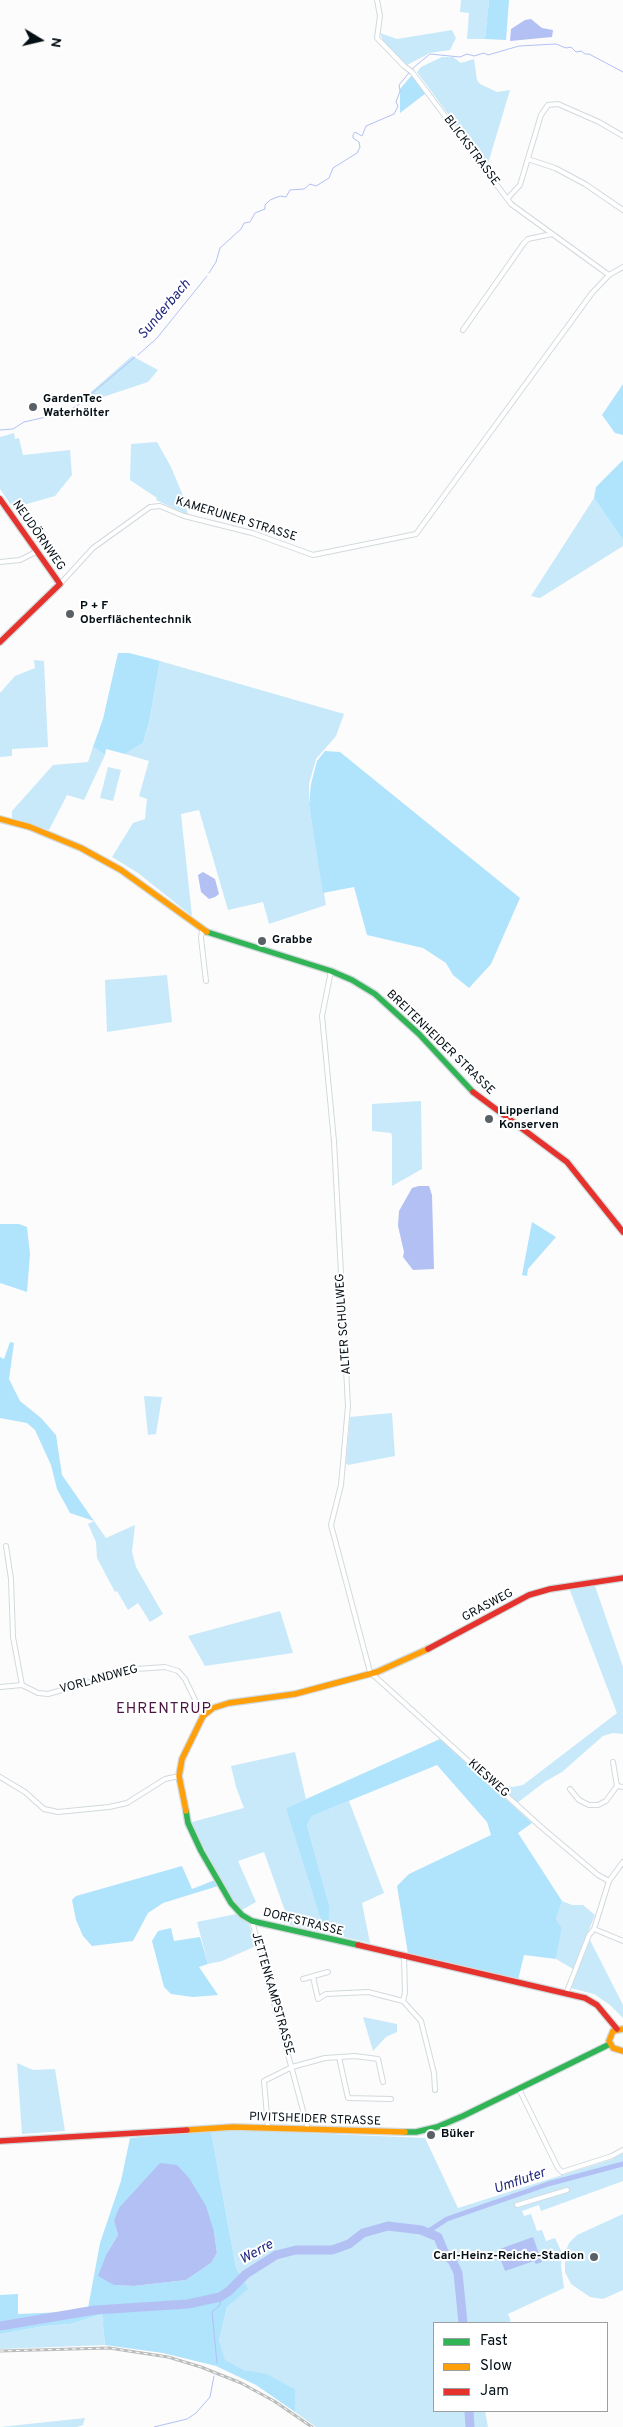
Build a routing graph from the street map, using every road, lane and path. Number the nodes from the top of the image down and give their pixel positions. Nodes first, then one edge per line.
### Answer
1 (376, 0) edge
2 (623, 136) edge
3 (528, 159) junction
4 (508, 198) junction
5 (623, 210) edge
6 (552, 234) junction
7 (623, 267) edge
8 (609, 275) junction
9 (463, 330) dead end
10 (1, 502) edge
11 (36, 552) junction
12 (0, 562) edge
13 (60, 584) junction
14 (0, 642) edge
15 (0, 820) edge
16 (202, 930) junction
17 (331, 971) junction
18 (206, 981) dead end
19 (623, 1232) edge
20 (6, 1546) dead end
21 (623, 1578) edge
22 (370, 1672) junction
23 (22, 1685) junction
24 (0, 1687) edge
25 (203, 1716) junction
26 (613, 1762) dead end
27 (179, 1776) junction
28 (0, 1777) edge
29 (617, 1786) junction
30 (623, 1787) edge
31 (570, 1789) dead end
32 (623, 1862) edge
33 (609, 1881) junction
34 (252, 1921) junction
35 (594, 1929) junction
36 (623, 1941) edge
37 (404, 1957) junction
38 (328, 1972) dead end
39 (313, 1977) junction
40 (303, 1979) dead end
41 (566, 1994) junction
42 (403, 2001) junction
43 (620, 2029) edge
44 (610, 2044) junction
45 (623, 2051) edge
46 (339, 2057) junction
47 (292, 2067) junction
48 (383, 2082) dead end
49 (519, 2089) junction
50 (435, 2090) dead end
51 (391, 2099) dead end
52 (268, 2128) junction
53 (308, 2130) junction
54 (0, 2141) edge
55 (623, 2150) edge
56 (566, 2190) dead end
57 (517, 2205) dead end

1 - 4 street, BLICKSTRASSE
2 - 3 street
3 - 4 street
3 - 5 street
4 - 6 street, BLICKSTRASSE
6 - 8 street, BLICKSTRASSE
6 - 9 street
7 - 8 street, KAMERUNER STRASSE
8 - 13 street, KAMERUNER STRASSE
10 - 11 street, NEUDÖRNWEG
11 - 12 street
11 - 13 street, NEUDÖRNWEG
13 - 14 street, KAMERUNER STRASSE
15 - 16 street, BREITENHEIDER STRASSE
16 - 17 street, BREITENHEIDER STRASSE
16 - 18 street
17 - 19 street, BREITENHEIDER STRASSE
17 - 22 street, ALTER SCHULWEG
20 - 23 street
21 - 22 street, GRASWEG
22 - 25 street
22 - 33 street, KIESWEG
23 - 24 street, VORLANDWEG
23 - 25 street, VORLANDWEG
25 - 27 street, DORFSTRASSE
26 - 29 street
27 - 28 street
27 - 34 street, DORFSTRASSE
29 - 30 street
29 - 31 street
32 - 33 street
33 - 35 street
34 - 37 street, DORFSTRASSE
34 - 47 street, JETTENKAMPSTRASSE
35 - 36 street
35 - 41 street
37 - 41 street, DORFSTRASSE
37 - 42 street
38 - 39 street
39 - 40 street
39 - 42 street
41 - 43 street, DORFSTRASSE
42 - 50 street
43 - 44 street
44 - 45 street
44 - 49 street, PIVITSHEIDER STRASSE
46 - 47 street
46 - 48 street
46 - 51 street
47 - 52 street, JETTENKAMPSTRASSE
47 - 53 street, JETTENKAMPSTRASSE
49 - 53 street, PIVITSHEIDER STRASSE
49 - 55 street
52 - 53 street, PIVITSHEIDER STRASSE
52 - 54 street, PIVITSHEIDER STRASSE
56 - 57 street

